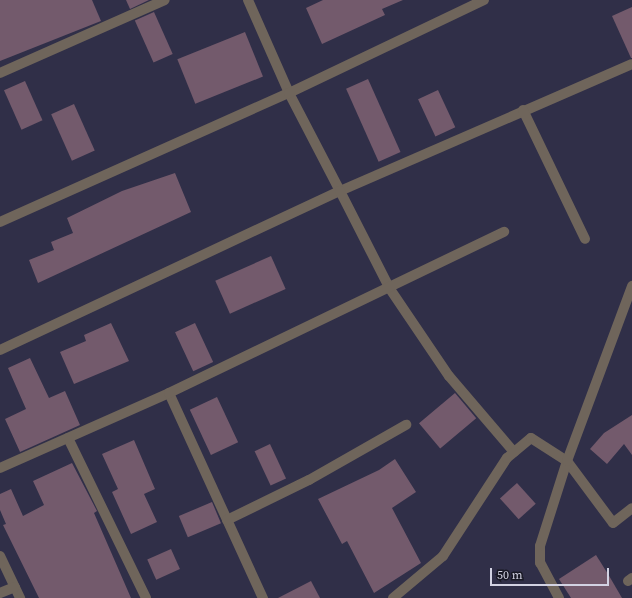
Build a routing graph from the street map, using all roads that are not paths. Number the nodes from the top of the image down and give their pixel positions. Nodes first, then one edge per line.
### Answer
1 (166, 0) edge
2 (248, 0) edge
3 (484, 0) edge
4 (632, 64) edge
5 (0, 73) edge
6 (289, 93) junction
7 (523, 110) junction
8 (340, 191) junction
9 (0, 222) edge
10 (504, 232) dead end
11 (585, 239) dead end
12 (632, 286) edge
13 (390, 289) junction
14 (629, 303) edge
15 (0, 350) edge
16 (169, 392) junction
17 (406, 425) dead end
18 (68, 438) junction
19 (514, 452) junction
20 (567, 461) junction
21 (0, 468) edge
22 (632, 508) edge
23 (227, 520) junction
24 (0, 556) edge
25 (15, 587) junction
26 (0, 593) edge
27 (20, 598) edge
28 (146, 598) edge
29 (263, 598) edge
30 (393, 598) edge
31 (559, 598) edge

1 - 5 street
2 - 6 street
3 - 6 street
4 - 7 street
6 - 8 street
6 - 9 street
7 - 8 street
7 - 11 street
8 - 13 street
8 - 15 street
10 - 13 street
12 - 14 street
13 - 16 street
13 - 19 street
14 - 20 street
16 - 18 street
16 - 23 street
17 - 23 street
18 - 21 street
18 - 28 street
19 - 20 street
19 - 30 street
20 - 22 street
20 - 31 street
23 - 29 street
24 - 25 street
25 - 26 street
25 - 27 street

